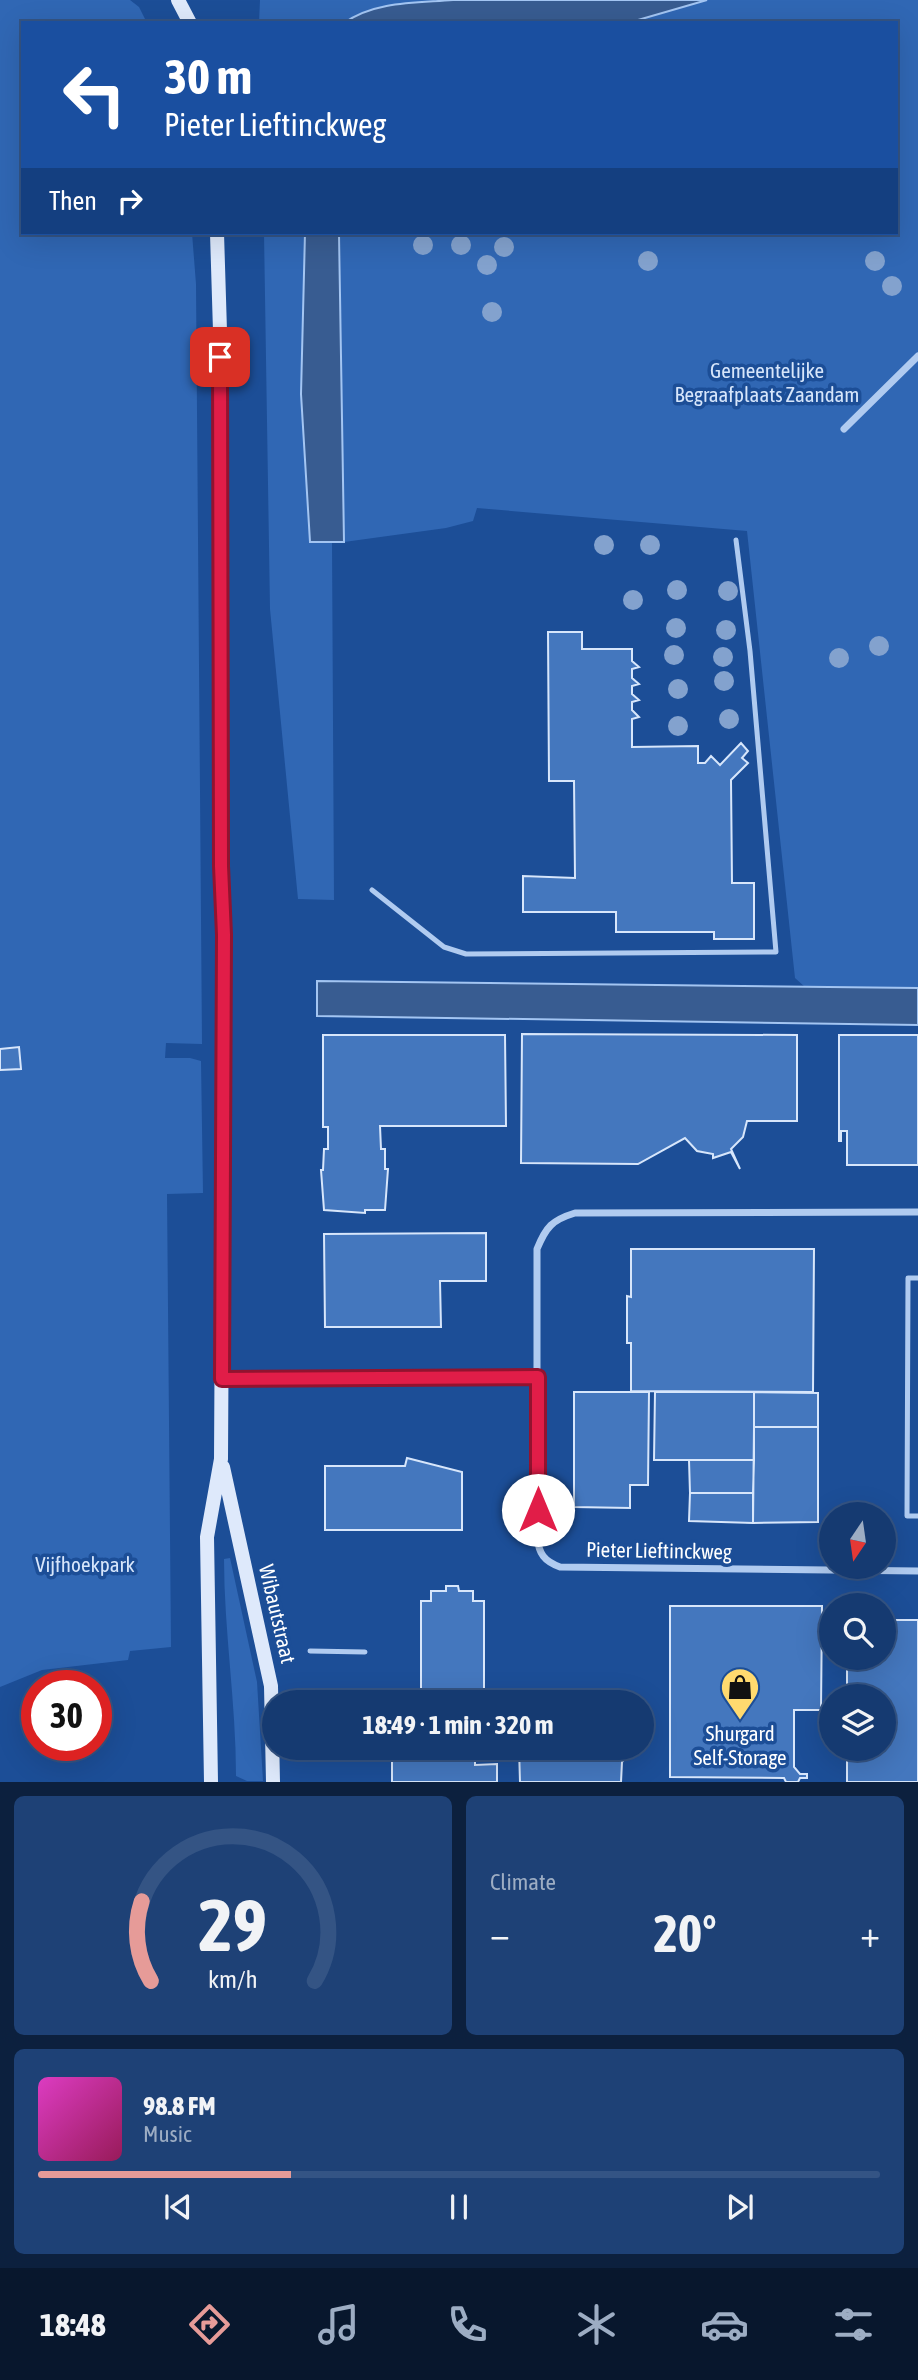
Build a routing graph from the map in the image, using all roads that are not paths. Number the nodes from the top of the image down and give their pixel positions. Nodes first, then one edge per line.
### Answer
1 (178, 0) edge
2 (189, 21) edge
3 (217, 235) edge
4 (918, 356) edge
5 (844, 429) dead end
6 (736, 540) dead end
7 (372, 890) dead end
8 (918, 1212) edge
9 (918, 1278) edge
10 (538, 1377) junction
11 (222, 1379) junction
12 (221, 1459) junction
13 (918, 1516) edge
14 (918, 1571) edge
15 (310, 1651) dead end
16 (365, 1652) dead end
17 (211, 1782) edge
18 (273, 1782) edge

1 - 2 street
3 - 11 street, Wibautstraat
4 - 5 street
6 - 7 lane
8 - 10 street, Pieter Lieftinckweg
9 - 13 lane
10 - 11 street
10 - 14 street, Pieter Lieftinckweg
11 - 12 street, Wibautstraat
12 - 17 street, Wibautstraat
12 - 18 street, Wibautstraat
15 - 16 lane

